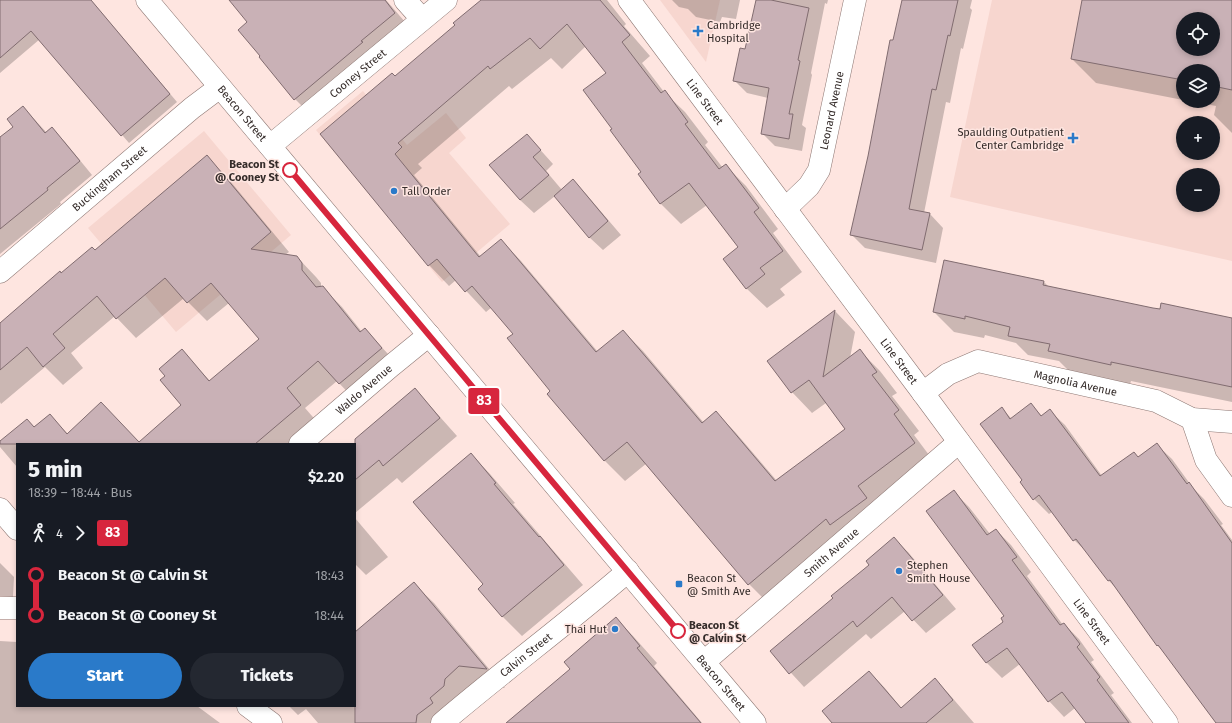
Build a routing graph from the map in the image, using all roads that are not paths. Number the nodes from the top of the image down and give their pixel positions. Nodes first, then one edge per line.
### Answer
1 (147, 0) edge
2 (405, 0) edge
3 (446, 0) edge
4 (630, 0) edge
5 (855, 0) edge
6 (422, 19) junction
7 (220, 86) junction
8 (270, 146) junction
9 (785, 209) junction
10 (0, 272) edge
11 (429, 335) junction
12 (923, 393) junction
13 (1192, 419) junction
14 (1232, 422) edge
15 (959, 442) junction
16 (301, 443) edge
17 (1232, 496) edge
18 (0, 509) edge
19 (16, 528) edge
20 (628, 571) junction
21 (0, 608) edge
22 (16, 608) edge
23 (704, 662) junction
24 (249, 707) edge
25 (271, 723) edge
26 (442, 723) edge
27 (754, 723) edge
28 (1166, 723) edge

1 - 7 street, Beacon Street
2 - 6 street
3 - 6 street, Cooney Street
4 - 9 street, Line Street
5 - 9 street, Leonard Avenue
6 - 8 street, Cooney Street
7 - 8 street, Beacon Street
7 - 10 street, Buckingham Street
8 - 11 street, Beacon Street
9 - 12 street, Line Street
11 - 16 street, Waldo Avenue
11 - 20 street, Beacon Street
12 - 13 street, Magnolia Avenue
12 - 15 street, Line Street
13 - 14 street, Magnolia Avenue
13 - 17 street
15 - 23 street, Smith Avenue
15 - 28 street, Line Street
18 - 19 street
20 - 23 street, Beacon Street
20 - 26 street, Calvin Street
21 - 22 street
23 - 27 street, Beacon Street
24 - 25 street

